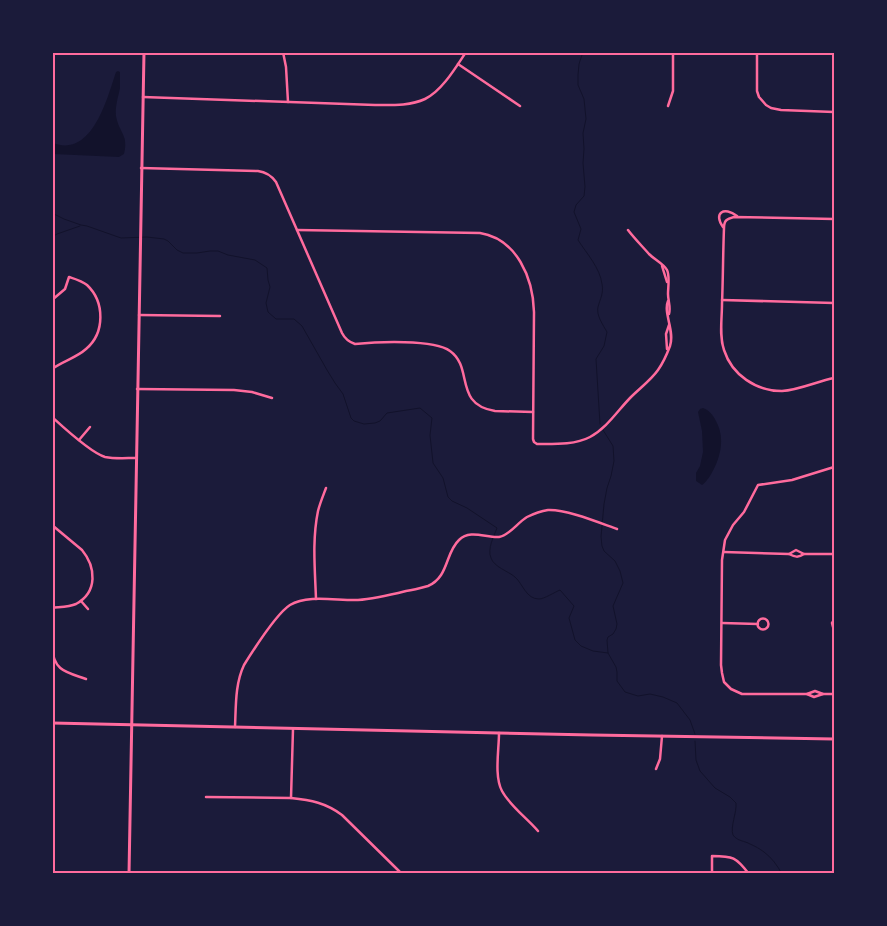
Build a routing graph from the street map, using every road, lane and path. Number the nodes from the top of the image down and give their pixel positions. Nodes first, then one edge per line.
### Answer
1 (144, 52) edge
2 (283, 52) edge
3 (466, 52) edge
4 (673, 52) edge
5 (757, 52) edge
6 (458, 64) junction
7 (143, 97) junction
8 (288, 102) junction
9 (520, 106) dead end
10 (668, 106) dead end
11 (834, 112) edge
12 (141, 168) junction
13 (738, 217) junction
14 (834, 219) edge
15 (724, 228) junction
16 (297, 230) junction
17 (628, 230) dead end
18 (52, 300) edge
19 (722, 300) junction
20 (834, 303) edge
21 (139, 314) junction
22 (220, 316) dead end
23 (52, 369) edge
24 (834, 378) edge
25 (137, 389) junction
26 (272, 398) dead end
27 (533, 412) junction
28 (52, 417) edge
29 (90, 426) dead end
30 (79, 440) junction
31 (136, 458) junction
32 (834, 467) edge
33 (326, 488) dead end
34 (52, 525) edge
35 (618, 529) dead end
36 (724, 552) junction
37 (789, 554) junction
38 (804, 554) junction
39 (834, 554) edge
40 (316, 599) junction
41 (81, 600) junction
42 (52, 608) edge
43 (88, 609) dead end
44 (834, 620) edge
45 (722, 624) junction
46 (758, 624) junction
47 (834, 629) edge
48 (52, 648) edge
49 (86, 679) dead end
50 (807, 694) junction
51 (823, 694) junction
52 (834, 694) edge
53 (52, 723) edge
54 (131, 725) junction
55 (235, 727) junction
56 (293, 729) junction
57 (499, 733) junction
58 (662, 736) junction
59 (834, 740) edge
60 (656, 769) dead end
61 (206, 796) dead end
62 (291, 798) junction
63 (538, 831) dead end
64 (130, 874) edge
65 (402, 874) edge
66 (712, 874) edge
67 (749, 874) edge

1 - 7 street
2 - 8 street
3 - 6 street
4 - 10 street
5 - 11 street
6 - 8 street
6 - 9 street
7 - 8 street
7 - 12 street
12 - 16 street
12 - 21 street
13 - 14 street
13 - 15 street
13 - 15 street
15 - 19 street
16 - 27 street
16 - 27 street
17 - 27 street
18 - 23 street
19 - 20 street
19 - 24 street
21 - 22 street
21 - 25 street
25 - 26 street
25 - 31 street
28 - 30 street
29 - 30 street
30 - 31 street
31 - 54 street
32 - 36 street
33 - 40 street
34 - 41 street
35 - 40 street
36 - 37 street
36 - 45 street
37 - 38 street
37 - 38 street
38 - 39 street
40 - 55 street
41 - 42 street
41 - 43 street
44 - 47 street
45 - 46 street
45 - 50 street
46 - 46 street
48 - 49 street
50 - 51 street
50 - 51 street
51 - 52 street
53 - 54 street
54 - 55 street
54 - 64 street
55 - 56 street
56 - 57 street
56 - 62 street
57 - 58 street
57 - 63 street
58 - 59 street
58 - 60 street
61 - 62 street
62 - 65 street
66 - 67 street

